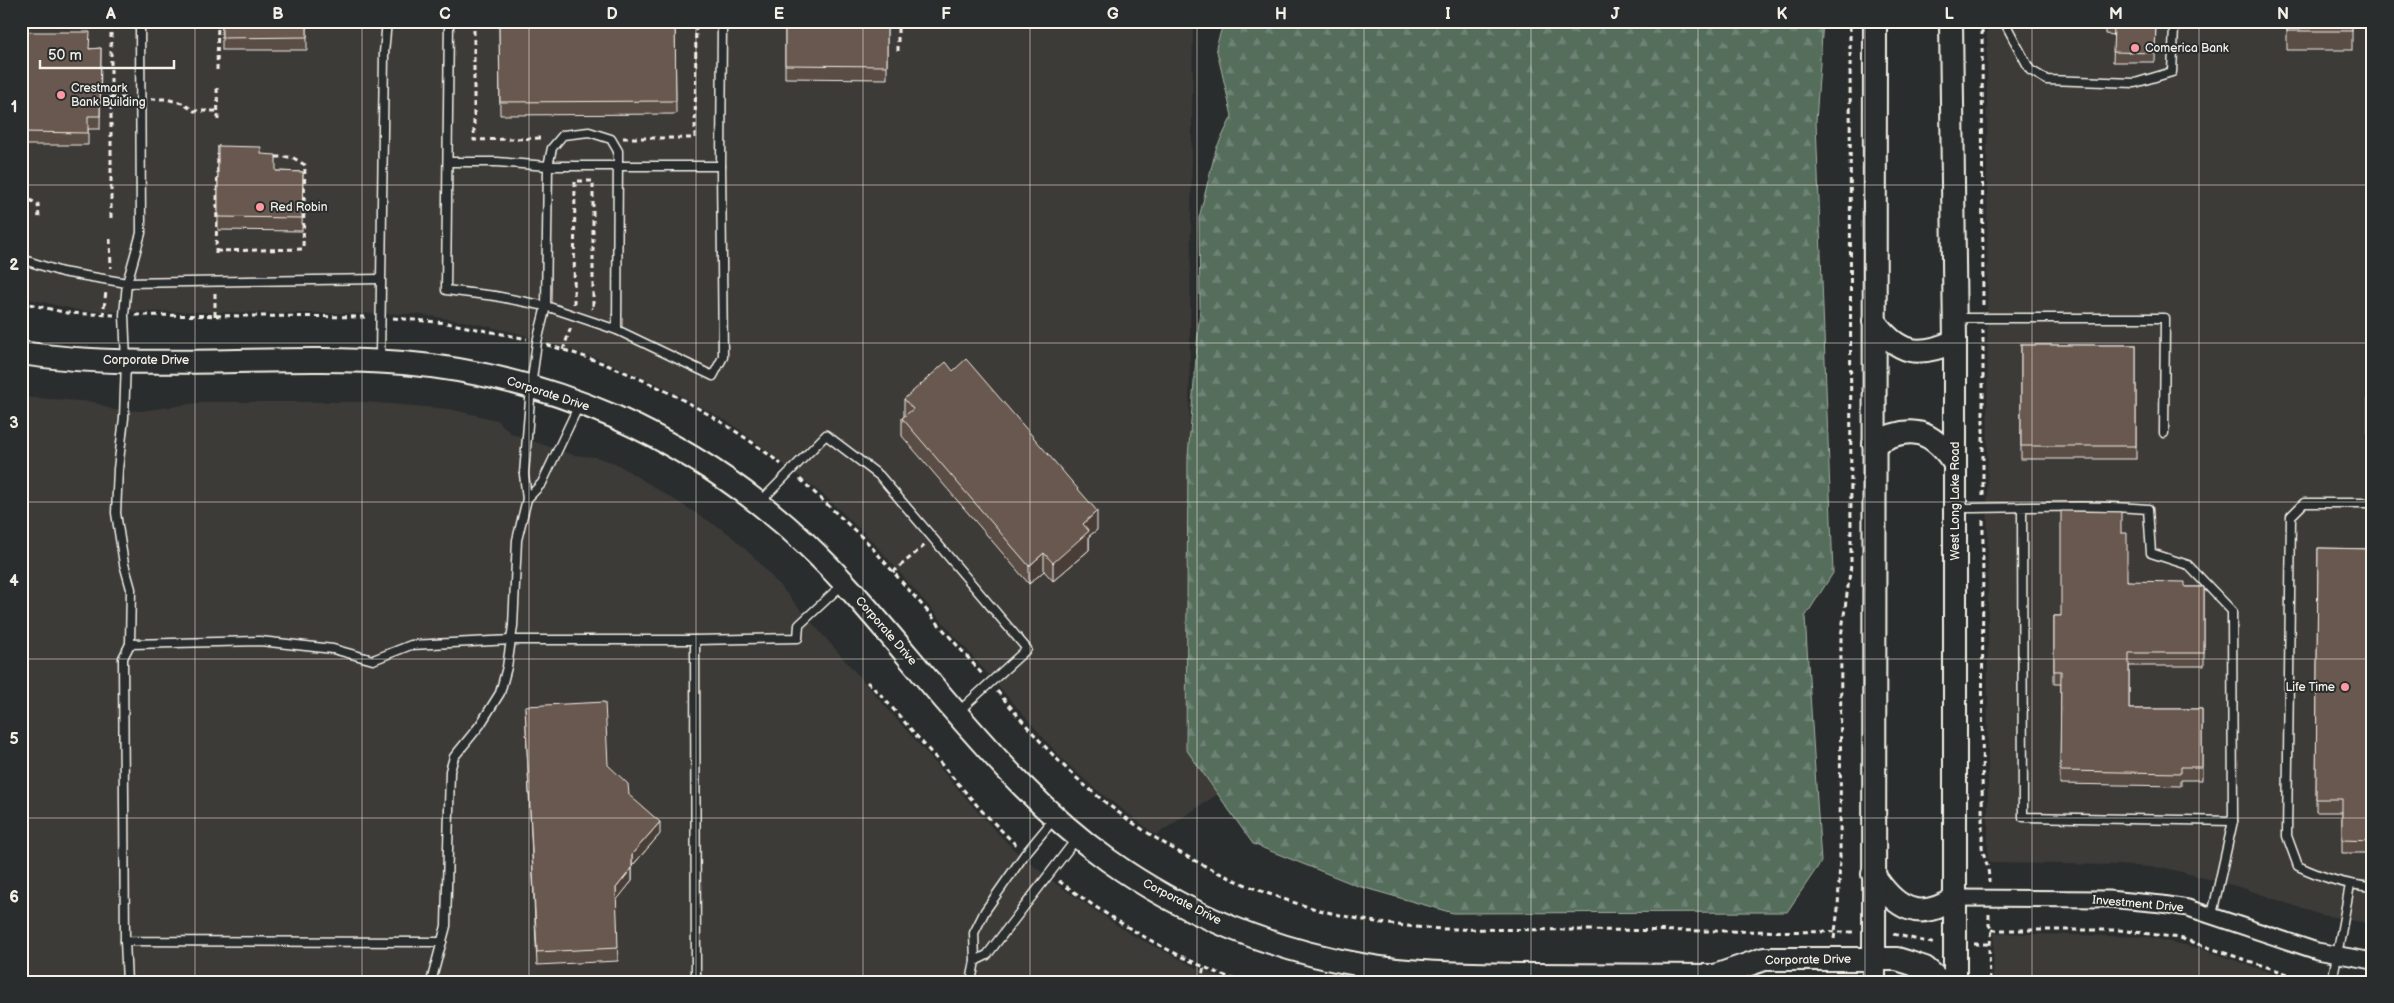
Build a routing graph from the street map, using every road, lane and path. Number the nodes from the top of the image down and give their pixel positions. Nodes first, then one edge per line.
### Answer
1 (111, 21) edge
2 (140, 21) edge
3 (218, 21) edge
4 (387, 21) edge
5 (449, 21) edge
6 (474, 21) edge
7 (696, 21) edge
8 (722, 21) edge
9 (898, 21) edge
10 (1850, 21) edge
11 (1875, 21) edge
12 (1951, 21) edge
13 (1982, 21) edge
14 (2004, 21) edge
15 (2174, 28) dead end
16 (898, 52) dead end
17 (217, 70) dead end
18 (217, 88) dead end
19 (111, 98) junction
20 (130, 98) dead end
21 (150, 99) dead end
22 (218, 111) junction
23 (218, 120) dead end
24 (619, 132) dead end
25 (547, 138) dead end
26 (264, 157) edge
27 (227, 158) edge
28 (448, 162) junction
29 (548, 166) junction
30 (619, 166) junction
31 (721, 166) junction
32 (21, 196) edge
33 (111, 218) dead end
34 (40, 219) dead end
35 (110, 239) dead end
36 (21, 259) edge
37 (111, 268) dead end
38 (380, 278) junction
39 (127, 283) junction
40 (216, 289) dead end
41 (106, 290) dead end
42 (21, 302) edge
43 (581, 305) dead end
44 (546, 306) junction
45 (587, 307) dead end
46 (1983, 307) dead end
47 (2373, 314) edge
48 (140, 315) dead end
49 (103, 316) junction
50 (109, 316) dead end
51 (216, 316) junction
52 (367, 317) dead end
53 (392, 318) dead end
54 (1954, 318) junction
55 (1874, 321) junction
56 (572, 326) dead end
57 (1983, 327) dead end
58 (617, 330) junction
59 (523, 338) dead end
60 (1955, 340) junction
61 (550, 345) dead end
62 (563, 350) junction
63 (22, 352) edge
64 (126, 361) junction
65 (380, 362) junction
66 (531, 386) junction
67 (580, 403) junction
68 (2164, 433) dead end
69 (1874, 444) junction
70 (2373, 453) edge
71 (778, 462) dead end
72 (1955, 464) junction
73 (800, 479) dead end
74 (527, 499) junction
75 (1983, 499) dead end
76 (2373, 503) edge
77 (759, 504) junction
78 (2022, 507) junction
79 (1955, 508) junction
80 (1983, 519) dead end
81 (925, 545) dead end
82 (894, 572) junction
83 (844, 583) junction
84 (512, 640) junction
85 (695, 640) junction
86 (130, 644) junction
87 (982, 674) dead end
88 (867, 682) dead end
89 (1001, 696) dead end
90 (956, 713) junction
91 (1055, 818) junction
92 (2233, 822) junction
93 (1078, 837) junction
94 (1017, 846) dead end
95 (1989, 873) dead end
96 (1873, 874) junction
97 (21, 879) edge
98 (1058, 880) dead end
99 (2350, 885) junction
100 (2373, 887) edge
101 (1954, 898) junction
102 (2212, 915) junction
103 (1989, 925) dead end
104 (21, 929) edge
105 (1992, 930) junction
106 (1834, 931) junction
107 (1844, 932) dead end
108 (1889, 933) dead end
109 (125, 941) junction
110 (442, 942) junction
111 (1834, 943) dead end
112 (1980, 944) dead end
113 (1989, 944) junction
114 (1938, 945) dead end
115 (2336, 955) junction
116 (1874, 958) junction
117 (975, 961) junction
118 (2373, 961) edge
119 (1204, 966) junction
120 (1507, 978) edge
121 (1723, 979) edge
122 (127, 982) edge
123 (431, 982) edge
124 (696, 982) edge
125 (971, 982) edge
126 (1201, 982) edge
127 (1241, 982) edge
128 (1874, 982) edge
129 (1941, 982) edge
130 (1955, 982) edge
131 (1990, 982) edge
132 (2312, 982) edge
133 (2332, 982) edge

1 - 19 path
2 - 39 lane
3 - 17 path
4 - 38 lane
5 - 28 lane
6 - 25 path
7 - 24 path
8 - 31 lane
9 - 16 path
10 - 106 path
11 - 55 main road
12 - 54 main road, West Long Lake Road
13 - 46 path
14 - 15 lane
18 - 22 path
19 - 20 path
19 - 33 path
21 - 22 path
22 - 23 path
26 - 27 path
28 - 29 lane
28 - 44 lane
29 - 30 lane
29 - 30 lane
29 - 44 lane
30 - 31 lane
30 - 58 lane
31 - 58 lane
32 - 34 path
35 - 37 path
36 - 39 lane
38 - 39 lane
38 - 65 lane
39 - 64 lane
40 - 51 path
41 - 49 path
42 - 49 path
43 - 45 path
44 - 58 lane
44 - 66 lane
47 - 70 lane
48 - 51 path
49 - 50 path
51 - 52 path
53 - 59 path
54 - 60 main road, West Long Lake Road
54 - 68 lane
55 - 60 main road
55 - 69 main road
56 - 62 path
57 - 75 path
60 - 72 main road, West Long Lake Road
61 - 62 path
62 - 71 path
63 - 64 main road, Corporate Drive
64 - 65 main road, Corporate Drive
64 - 86 lane
65 - 66 main road, Corporate Drive
66 - 67 main road, Corporate Drive
66 - 74 lane
67 - 74 lane
67 - 77 main road, Corporate Drive
69 - 72 main road
69 - 96 main road
72 - 79 main road, West Long Lake Road
73 - 82 path
74 - 84 lane
76 - 99 lane
77 - 83 main road, Corporate Drive
77 - 90 lane
78 - 79 lane
78 - 92 lane
78 - 92 lane
79 - 101 main road, West Long Lake Road
80 - 95 path
81 - 82 path
82 - 87 path
83 - 85 lane
83 - 90 main road, Corporate Drive
84 - 85 lane
84 - 86 lane
84 - 110 lane
85 - 124 lane
86 - 109 lane
88 - 94 path
89 - 106 path
90 - 91 main road, Corporate Drive
91 - 93 main road, Corporate Drive
91 - 117 lane
92 - 102 lane
93 - 117 lane
93 - 120 main road, Corporate Drive
96 - 101 main road
96 - 116 main road
97 - 104 lane
98 - 119 path
99 - 100 lane
99 - 115 lane
101 - 102 street, Investment Drive
101 - 130 main road, West Long Lake Road
102 - 115 street, Investment Drive
103 - 105 path
105 - 113 path
105 - 132 path
106 - 107 path
106 - 111 path
108 - 114 path
109 - 110 lane
109 - 122 lane
110 - 123 lane
112 - 113 path
113 - 131 path
115 - 118 street, Investment Drive
115 - 133 lane
116 - 121 main road, Corporate Drive
116 - 128 main road
116 - 129 main road, Corporate Drive
117 - 125 lane
119 - 126 path
119 - 127 path
120 - 121 main road, Corporate Drive

